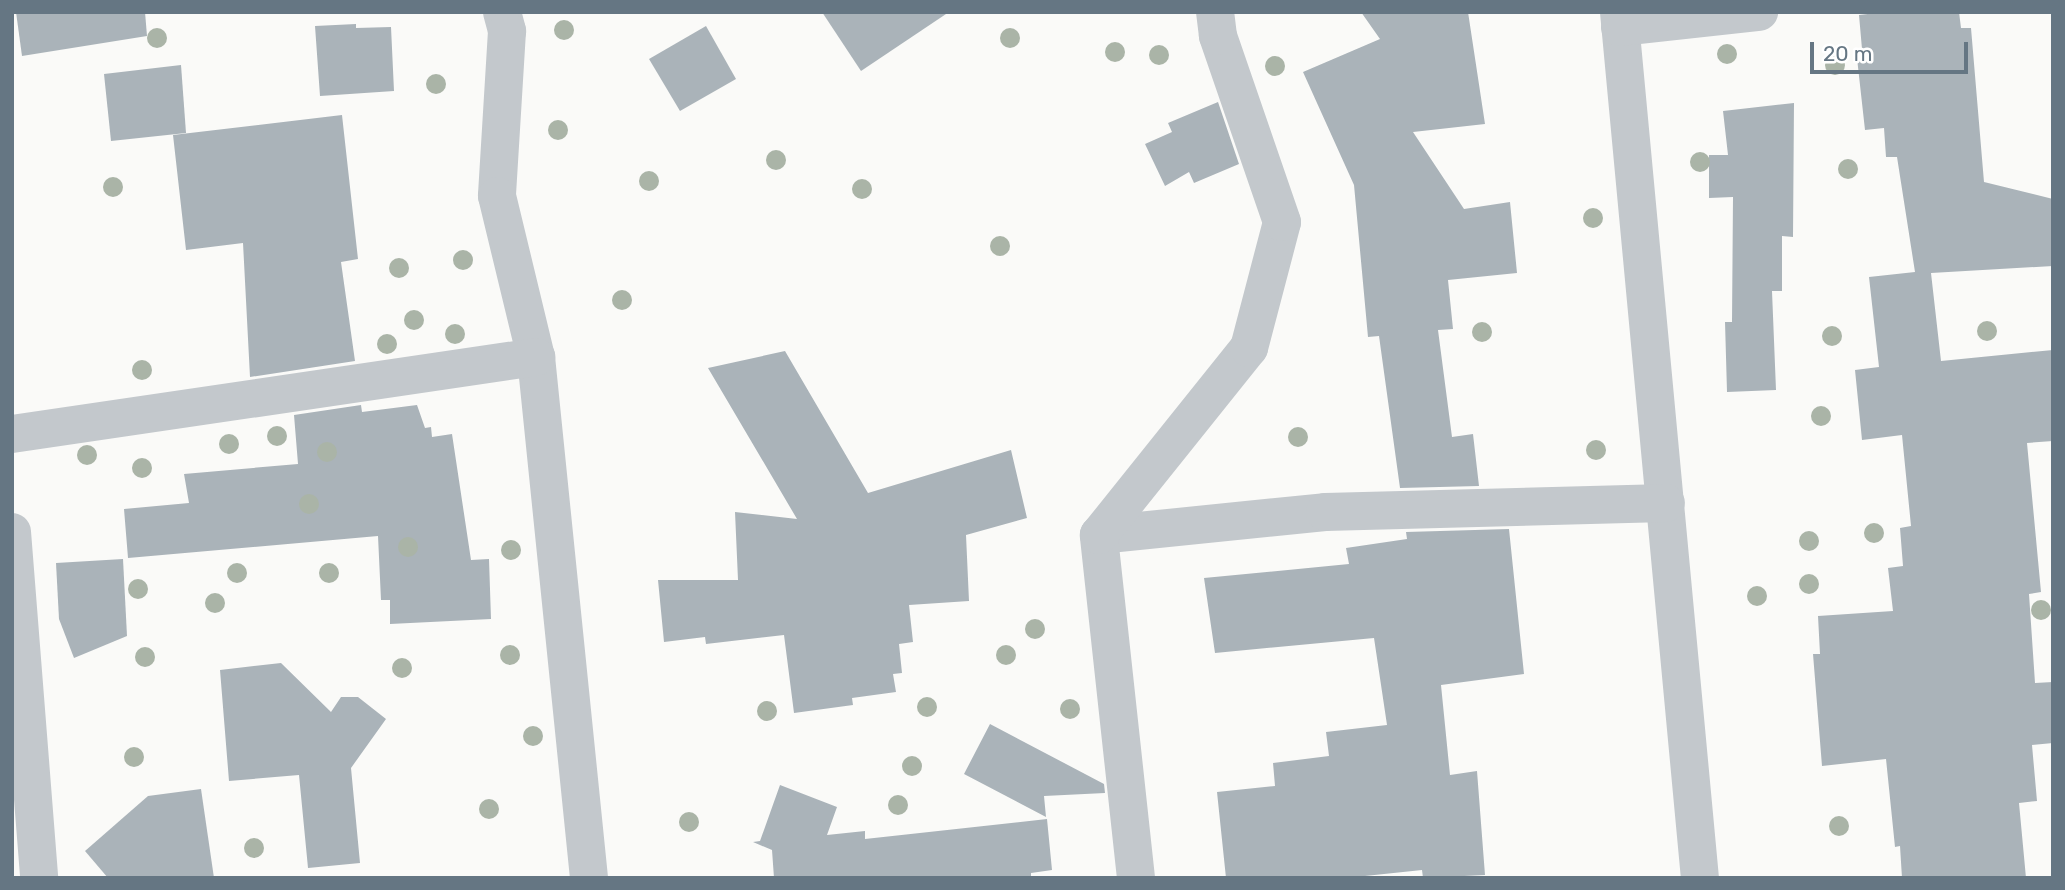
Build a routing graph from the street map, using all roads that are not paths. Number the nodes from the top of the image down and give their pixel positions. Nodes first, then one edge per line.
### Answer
1 (502, 12) edge
2 (1215, 12) edge
3 (1759, 12) edge
4 (1620, 20) edge
5 (536, 357) junction
6 (12, 434) edge
7 (1666, 503) junction
8 (12, 532) edge
9 (1099, 535) junction
10 (39, 878) edge
11 (589, 878) edge
12 (1136, 878) edge
13 (1700, 878) edge

1 - 5 street
2 - 9 street
3 - 4 street
4 - 7 street
5 - 6 street
5 - 11 street
7 - 9 street
7 - 13 street
8 - 10 street
9 - 12 street

